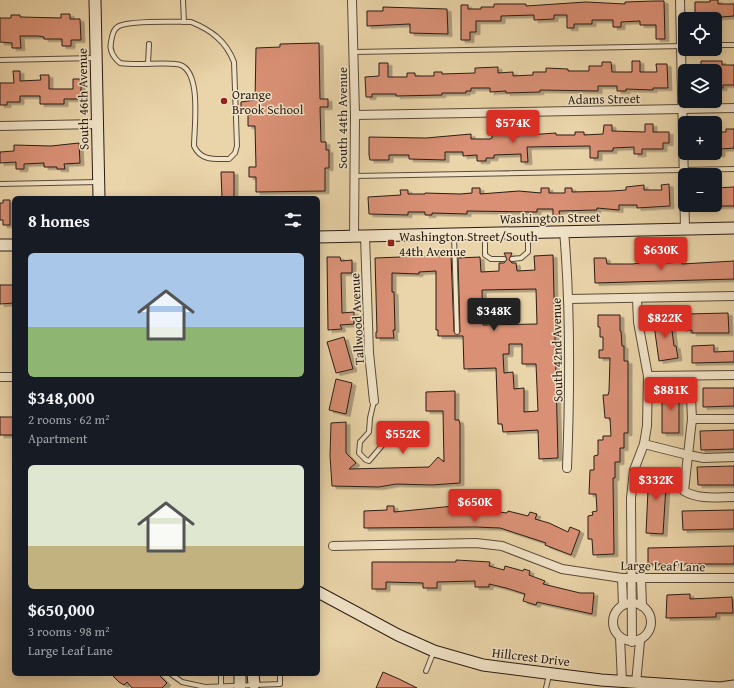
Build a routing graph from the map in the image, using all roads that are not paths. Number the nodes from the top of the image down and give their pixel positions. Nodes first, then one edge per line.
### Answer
1 (95, 0) edge
2 (183, 0) edge
3 (352, 0) edge
4 (680, 0) edge
5 (681, 12) edge
6 (184, 22) junction
7 (148, 44) dead end
8 (734, 44) edge
9 (722, 45) edge
10 (678, 46) edge
11 (353, 52) junction
12 (683, 56) edge
13 (96, 58) junction
14 (0, 60) edge
15 (148, 64) junction
16 (734, 108) edge
17 (682, 110) junction
18 (355, 115) junction
19 (97, 124) junction
20 (0, 126) edge
21 (684, 168) edge
22 (722, 169) edge
23 (734, 169) edge
24 (678, 171) edge
25 (354, 176) junction
26 (99, 182) junction
27 (0, 184) edge
28 (99, 196) edge
29 (685, 212) edge
30 (734, 228) edge
31 (685, 229) junction
32 (528, 232) junction
33 (564, 232) junction
34 (454, 234) junction
35 (485, 234) junction
36 (354, 236) junction
37 (366, 236) junction
38 (320, 237) edge
39 (0, 245) edge
40 (12, 245) edge
41 (504, 259) dead end
42 (512, 259) dead end
43 (734, 296) edge
44 (637, 298) junction
45 (568, 299) junction
46 (457, 332) dead end
47 (734, 375) edge
48 (648, 376) junction
49 (690, 376) junction
50 (0, 377) edge
51 (12, 377) edge
52 (374, 401) joint
53 (692, 419) junction
54 (734, 419) edge
55 (407, 428) dead end
56 (644, 444) junction
57 (688, 455) junction
58 (734, 457) edge
59 (567, 468) dead end
60 (734, 497) edge
61 (332, 546) dead end
62 (622, 578) junction
63 (734, 578) edge
64 (640, 579) junction
65 (631, 580) junction
66 (320, 593) edge
67 (320, 600) edge
68 (338, 602) junction
69 (632, 603) junction
70 (623, 605) junction
71 (642, 606) junction
72 (620, 637) junction
73 (636, 641) junction
74 (434, 651) junction
75 (426, 671) dead end
76 (549, 672) junction
77 (174, 676) edge
78 (221, 676) edge
79 (280, 676) edge
80 (240, 682) edge
81 (254, 682) edge
82 (622, 682) junction
83 (221, 685) junction
84 (635, 686) edge
85 (734, 686) edge
86 (546, 688) edge

1 - 13 street, South 46th Avenue
2 - 6 lane
3 - 11 street, South 44th Avenue
4 - 5 street
6 - 15 lane
6 - 15 lane
7 - 15 lane
8 - 9 lane
10 - 11 lane
11 - 18 street, South 44th Avenue
12 - 17 street
13 - 14 lane
13 - 19 street, South 46th Avenue
16 - 17 street, Adams Street
17 - 18 street, Adams Street
17 - 21 street
18 - 25 street, South 44th Avenue
19 - 20 street
19 - 26 street, South 46th Avenue
22 - 23 lane
24 - 25 lane
25 - 36 street, South 44th Avenue
26 - 27 lane
26 - 28 street, South 46th Avenue
29 - 31 street
30 - 31 street, Washington Street
31 - 33 street, Washington Street
32 - 33 street, Washington Street
32 - 35 street, Washington Street
32 - 42 lane
33 - 45 street, South 42nd Avenue
34 - 35 street, Washington Street
34 - 37 street, Washington Street
34 - 46 lane
35 - 41 lane
36 - 37 street, Washington Street
36 - 38 street, Washington Street
37 - 52 street, Tallwood Avenue
39 - 40 street
43 - 44 street
44 - 45 street
44 - 48 street
45 - 59 street, South 42nd Avenue
47 - 49 street
48 - 49 street
48 - 56 street
49 - 53 street
50 - 51 street
52 - 55 lane
53 - 54 street
53 - 57 street
56 - 57 street
56 - 65 street
57 - 58 street
57 - 60 street
61 - 62 street, Large Leaf Lane
62 - 65 street, Large Leaf Lane
62 - 70 street
63 - 64 street, Large Leaf Lane
64 - 65 street, Large Leaf Lane
64 - 71 street
65 - 69 street
66 - 68 street, Hillcrest Drive
67 - 68 street, Hillcrest Drive
68 - 74 street, Hillcrest Drive
69 - 70 street
69 - 71 street
69 - 73 street
70 - 72 street
71 - 73 street
72 - 73 street
72 - 82 street
73 - 84 street
74 - 75 lane
74 - 76 street, Hillcrest Drive
76 - 82 street, Hillcrest Drive
76 - 86 lane
77 - 83 lane
78 - 83 lane
79 - 81 lane
80 - 81 lane
80 - 83 lane
82 - 84 street, Hillcrest Drive
84 - 85 street, Hillcrest Drive

